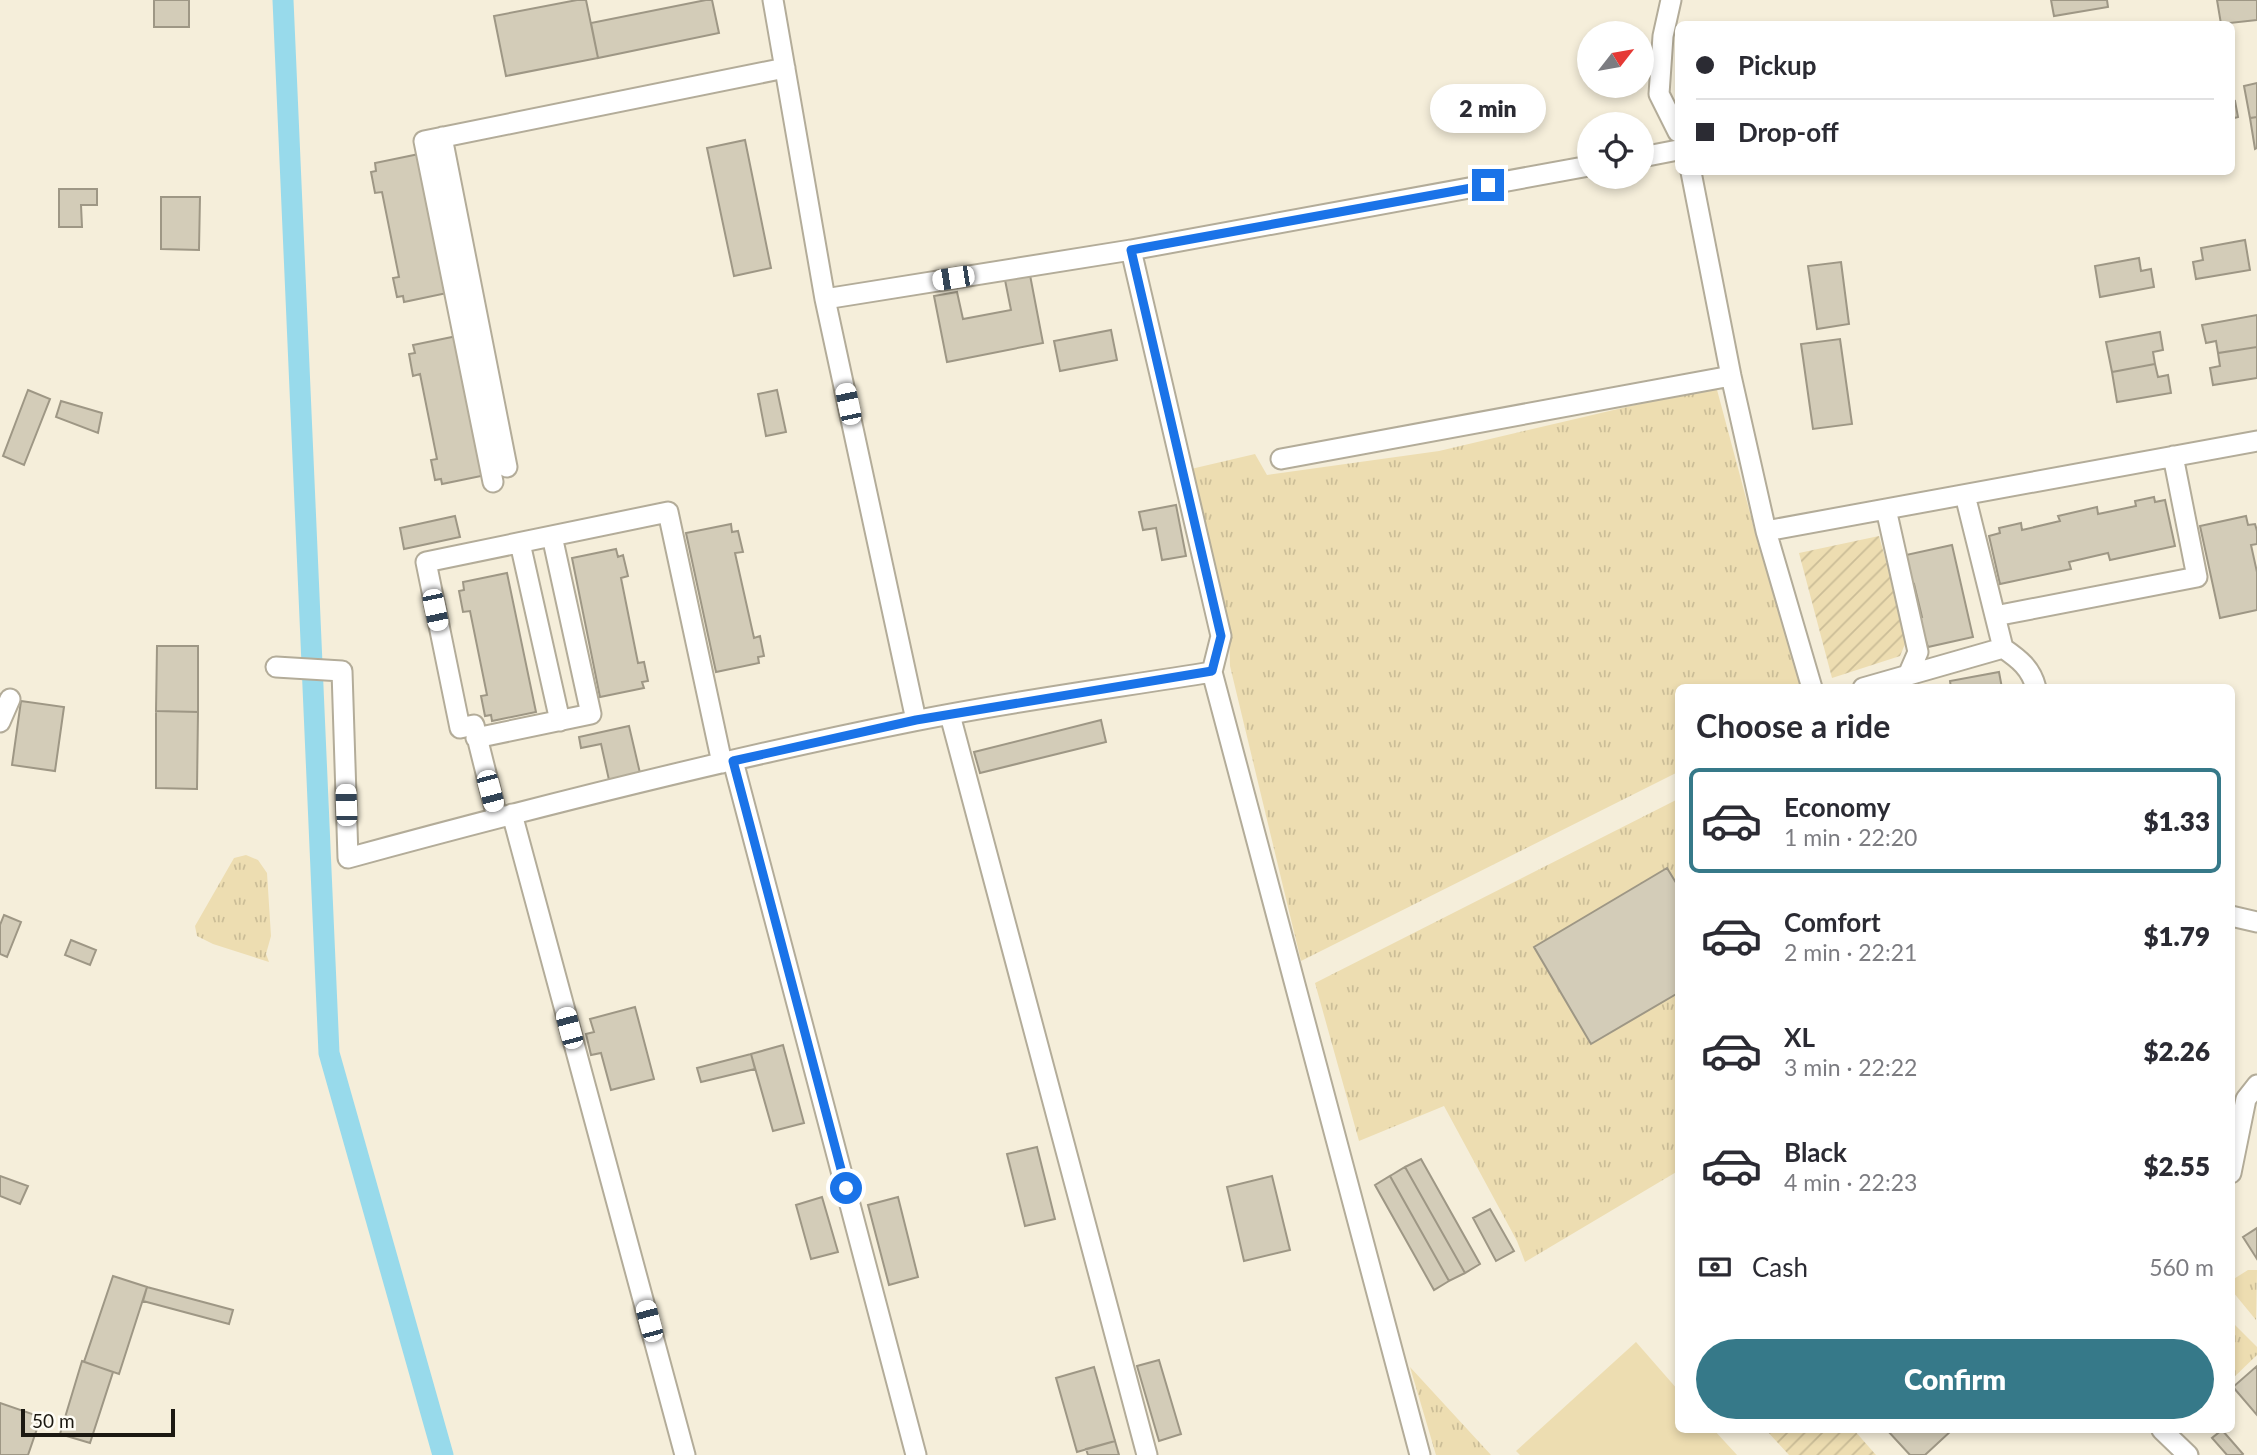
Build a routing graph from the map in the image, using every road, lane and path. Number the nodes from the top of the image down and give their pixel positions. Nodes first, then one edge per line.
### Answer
1 (773, 0) edge
2 (1671, 0) edge
3 (785, 68) junction
4 (1675, 126) edge
5 (442, 137) junction
6 (1675, 151) edge
7 (1654, 155) edge
8 (1577, 168) edge
9 (1692, 175) edge
10 (1131, 250) junction
11 (825, 299) junction
12 (1731, 376) junction
13 (2257, 441) edge
14 (2173, 456) junction
15 (1281, 459) dead end
16 (507, 467) dead end
17 (493, 482) dead end
18 (1965, 495) junction
19 (1886, 509) junction
20 (1766, 531) junction
21 (552, 536) junction
22 (520, 543) junction
23 (1995, 616) junction
24 (2003, 648) junction
25 (276, 667) dead end
26 (1212, 671) junction
27 (1908, 675) junction
28 (1811, 684) edge
29 (1877, 684) edge
30 (2035, 684) edge
31 (10, 699) dead end
32 (950, 715) junction
33 (916, 720) junction
34 (560, 721) junction
35 (0, 722) edge
36 (476, 738) junction
37 (727, 762) junction
38 (504, 816) junction
39 (2235, 917) edge
40 (2257, 922) edge
41 (2245, 1093) edge
42 (2235, 1150) edge
43 (2165, 1433) edge
44 (685, 1455) edge
45 (916, 1455) edge
46 (1147, 1455) edge
47 (1420, 1455) edge
48 (2188, 1455) edge

1 - 3 street
2 - 4 street
3 - 5 street
3 - 11 street
5 - 16 street
5 - 17 street
6 - 7 street
8 - 10 street
9 - 12 street
10 - 11 street
10 - 26 street
11 - 33 street
12 - 15 street
12 - 20 street
13 - 14 street
14 - 18 street
14 - 23 street
18 - 19 street
18 - 23 street
19 - 20 street
19 - 27 street
20 - 28 street
21 - 22 street
21 - 34 street
21 - 37 street
22 - 34 street
22 - 36 street
23 - 24 street
24 - 27 street
24 - 30 street
25 - 38 street
26 - 32 street
26 - 47 street
27 - 29 street
31 - 35 street
32 - 33 street
32 - 46 street
33 - 37 street
34 - 36 street
36 - 38 street
37 - 38 street
37 - 45 street
38 - 44 street
39 - 40 street
41 - 42 street
43 - 48 street

